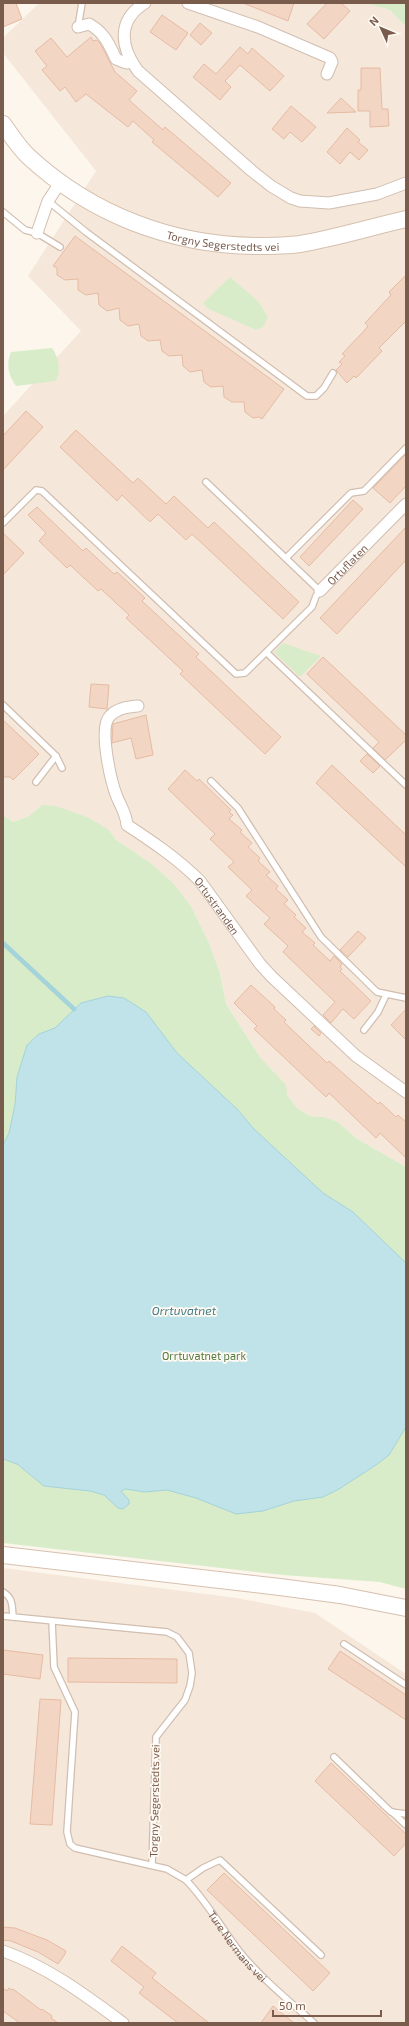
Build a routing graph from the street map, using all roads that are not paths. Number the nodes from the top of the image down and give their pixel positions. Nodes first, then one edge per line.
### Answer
1 (82, 3) edge
2 (145, 3) edge
3 (188, 3) edge
4 (78, 27) joint
5 (132, 62) junction
6 (327, 74) dead end
7 (3, 124) edge
8 (3, 140) edge
9 (25, 153) junction
10 (56, 180) junction
11 (406, 183) edge
12 (48, 201) junction
13 (3, 212) edge
14 (406, 219) edge
15 (37, 233) junction
16 (60, 247) dead end
17 (333, 374) dead end
18 (406, 448) edge
19 (206, 482) dead end
20 (406, 504) edge
21 (3, 523) edge
22 (286, 558) junction
23 (320, 591) junction
24 (267, 653) junction
25 (3, 705) edge
26 (138, 706) dead end
27 (56, 756) junction
28 (62, 768) dead end
29 (211, 781) dead end
30 (36, 782) dead end
31 (406, 785) edge
32 (386, 994) junction
33 (406, 998) edge
34 (364, 1030) dead end
35 (406, 1092) edge
36 (3, 1555) edge
37 (3, 1592) edge
38 (406, 1608) edge
39 (3, 1616) edge
40 (13, 1617) junction
41 (52, 1621) junction
42 (344, 1644) dead end
43 (406, 1685) edge
44 (334, 1757) dead end
45 (392, 1812) junction
46 (406, 1814) edge
47 (406, 1826) edge
48 (152, 1865) junction
49 (186, 1880) junction
50 (3, 1951) edge
51 (322, 1955) dead end
52 (123, 2023) edge
53 (314, 2023) edge

1 - 4 lane
2 - 5 street
3 - 6 street
4 - 5 street
5 - 11 street
7 - 9 main road
8 - 9 main road
9 - 10 main road, Torgny Segerstedts vei
10 - 12 street
10 - 14 main road, Torgny Segerstedts vei
12 - 15 street
12 - 17 lane
13 - 15 lane
15 - 16 lane
18 - 22 lane
19 - 22 lane, Ortuflaten
20 - 23 street, Ortuflaten
21 - 24 lane
22 - 23 lane, Ortuflaten
23 - 24 lane
24 - 31 lane
25 - 27 lane
26 - 35 street, Ortustranden
27 - 28 lane
27 - 30 lane
29 - 32 lane
32 - 33 lane
32 - 34 lane
36 - 38 main road
37 - 40 lane
39 - 40 lane, Torgny Segerstedts vei
40 - 41 lane, Torgny Segerstedts vei
41 - 48 lane, Torgny Segerstedts vei
41 - 48 lane, Torgny Segerstedts vei
42 - 43 lane
44 - 45 lane
45 - 46 lane
45 - 47 lane
48 - 49 lane, Ture Nermans vei
49 - 51 lane
49 - 53 lane, Ture Nermans vei
50 - 52 street

